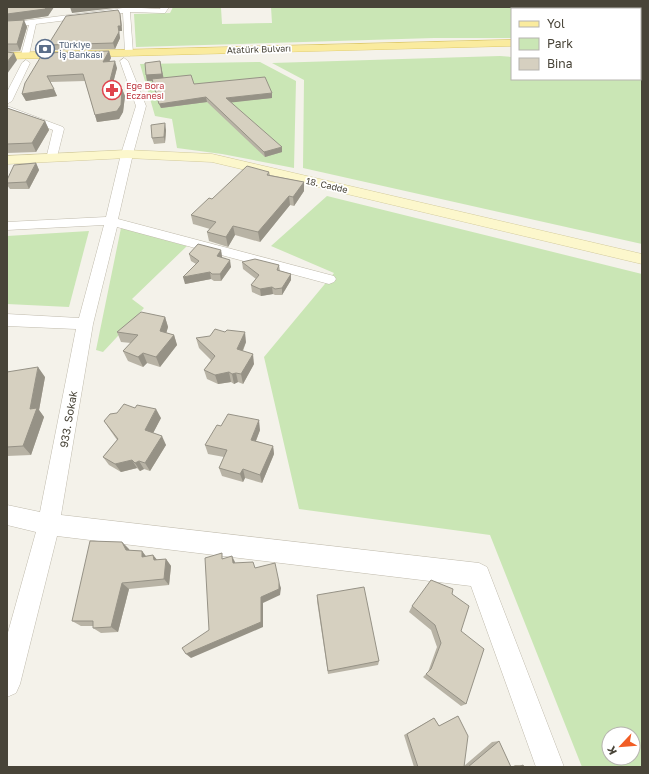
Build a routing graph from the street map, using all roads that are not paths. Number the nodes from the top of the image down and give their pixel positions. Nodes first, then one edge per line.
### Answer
1 (165, 7) edge
2 (127, 8) edge
3 (33, 22) junction
4 (7, 25) edge
5 (511, 43) edge
6 (511, 50) edge
7 (7, 56) edge
8 (127, 57) junction
9 (26, 59) junction
10 (7, 64) edge
11 (7, 101) edge
12 (7, 109) edge
13 (127, 154) junction
14 (52, 159) junction
15 (7, 160) edge
16 (110, 221) junction
17 (7, 226) edge
18 (642, 259) edge
19 (329, 278) dead end
20 (7, 320) edge
21 (85, 324) junction
22 (7, 515) edge
23 (49, 524) junction
24 (7, 684) edge
25 (550, 767) edge

1 - 2 street
2 - 3 street
2 - 8 street, 933. Sokak
3 - 4 street
3 - 9 street
5 - 8 main road, Atatürk Bulvarı
6 - 8 main road, Atatürk Bulvarı
7 - 9 main road, Atatürk Bulvarı
8 - 9 main road, Atatürk Bulvarı
8 - 13 street, 933. Sokak
9 - 10 main road, Atatürk Bulvarı
9 - 11 street
12 - 14 street
13 - 14 street, 18. Cadde
13 - 16 street, 933. Sokak
13 - 18 street, 18. Cadde
14 - 15 street, 18. Cadde
16 - 17 street
16 - 19 street
16 - 21 street, 933. Sokak
20 - 21 street
21 - 23 street, 933. Sokak
22 - 23 street
23 - 24 street, 933. Sokak
23 - 25 street

